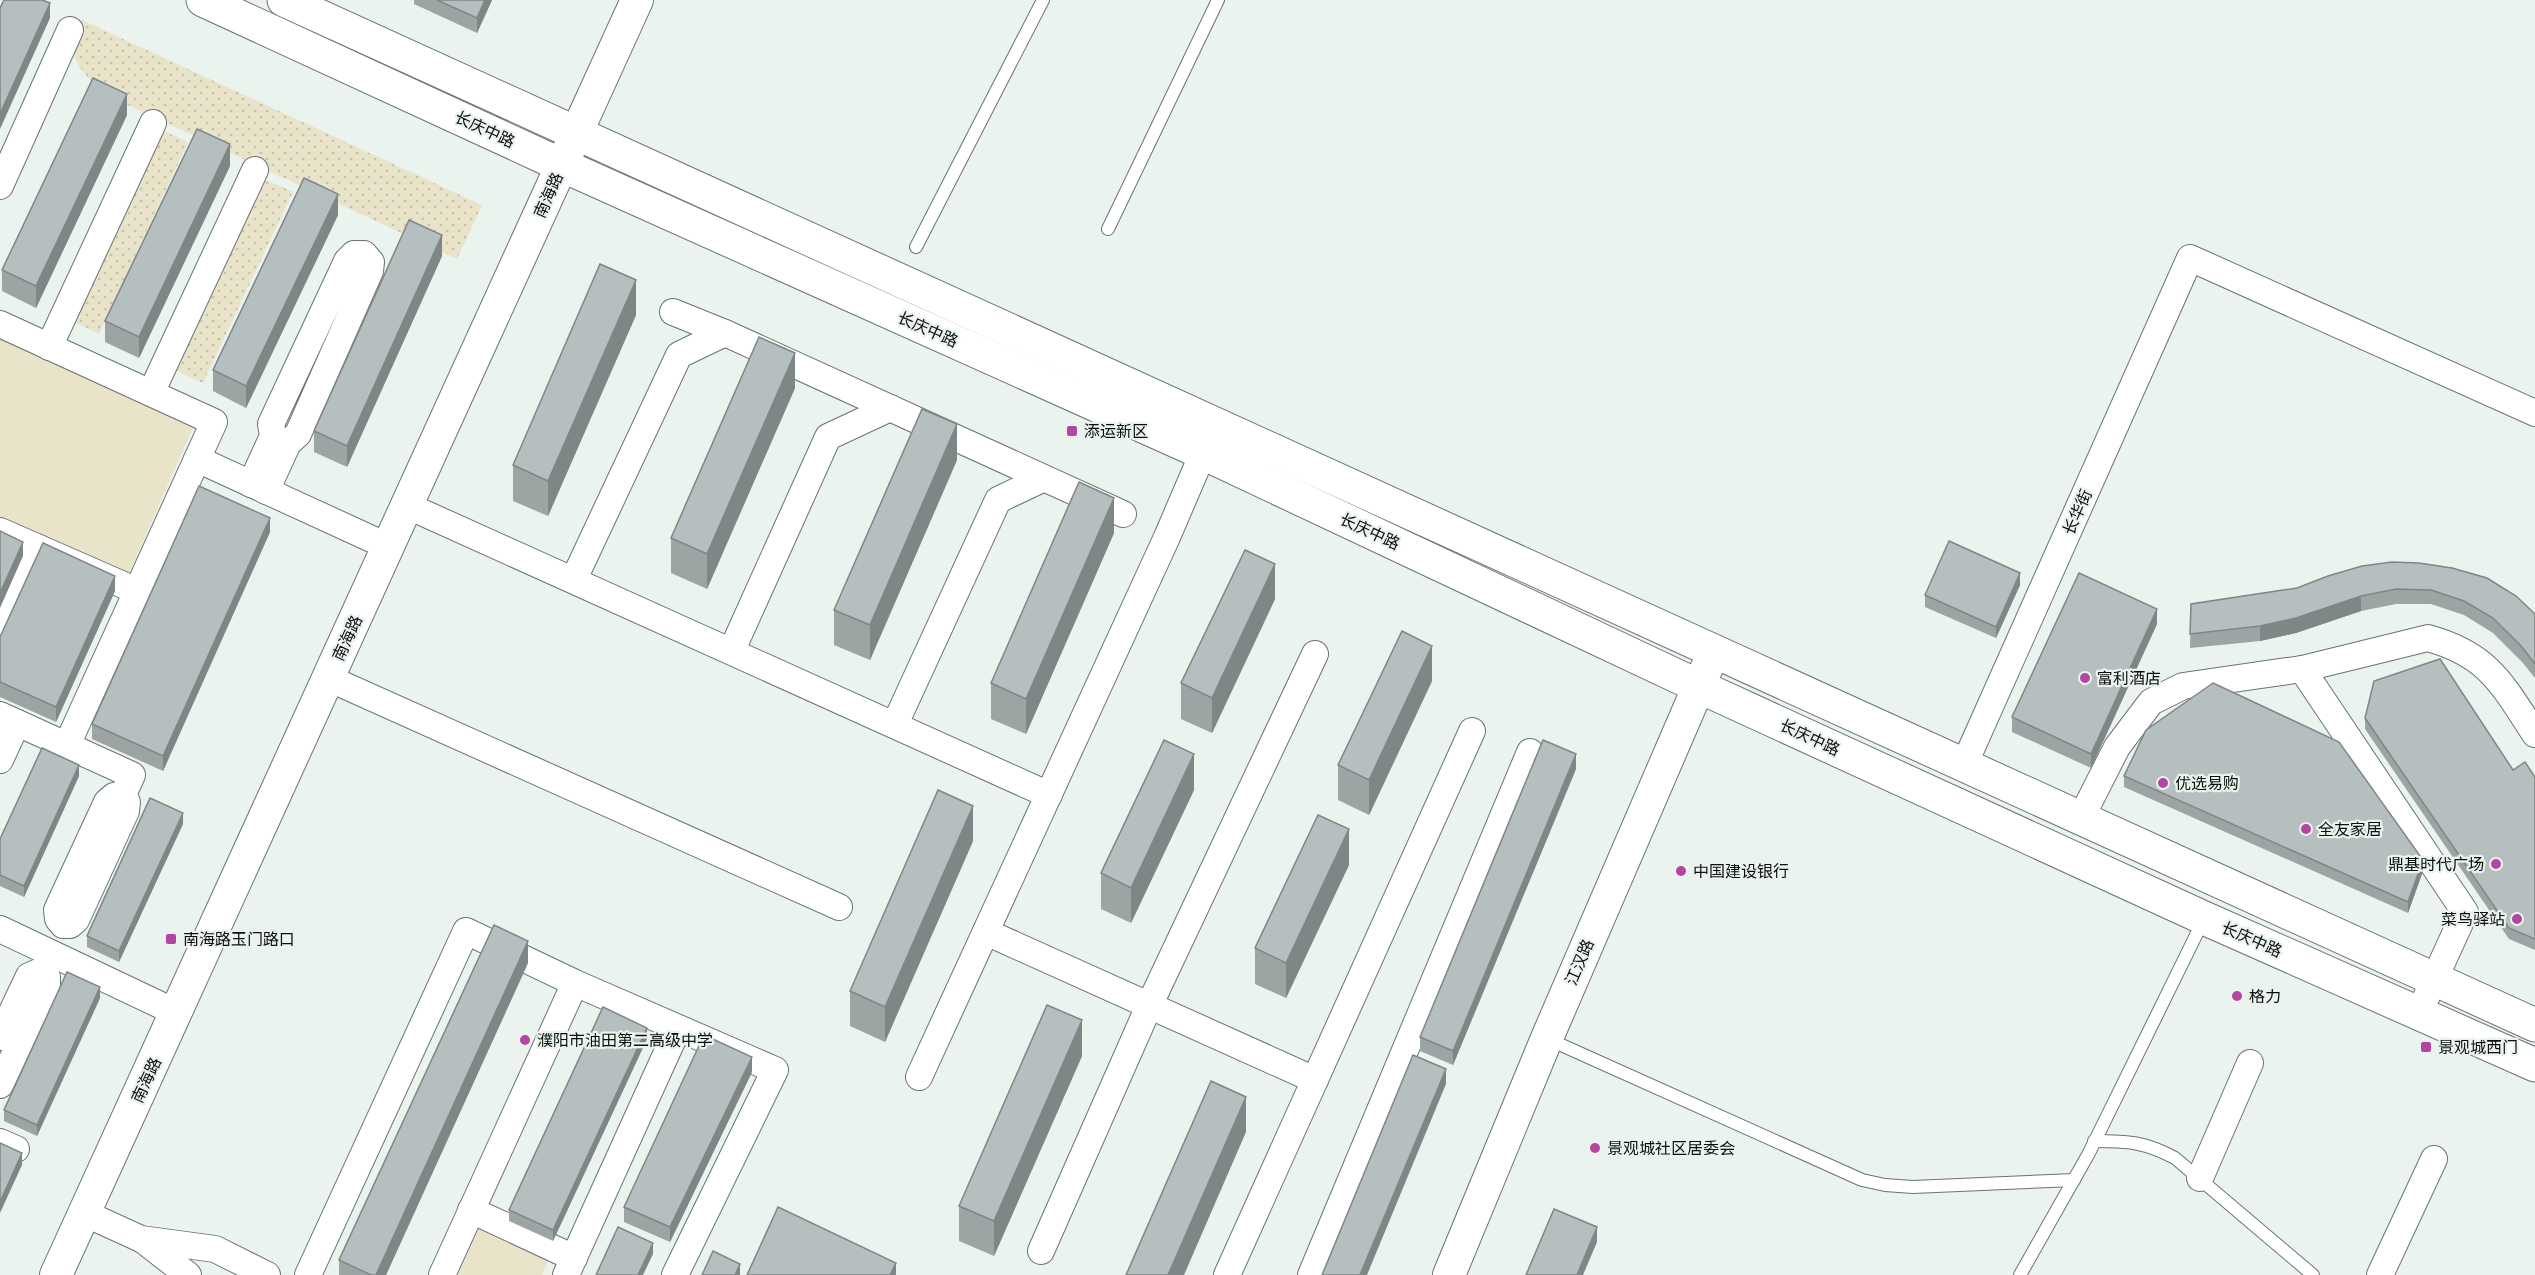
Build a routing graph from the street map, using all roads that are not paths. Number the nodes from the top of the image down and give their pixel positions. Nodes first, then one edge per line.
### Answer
1 (203, 0) edge
2 (284, 0) edge
3 (637, 0) edge
4 (1043, 0) edge
5 (1218, 0) edge
6 (70, 30) dead end
7 (153, 123) dead end
8 (576, 134) junction
9 (561, 164) junction
10 (255, 170) dead end
11 (0, 186) edge
12 (1108, 229) dead end
13 (916, 247) dead end
14 (673, 312) dead end
15 (0, 324) edge
16 (725, 333) junction
17 (49, 346) junction
18 (151, 393) junction
19 (890, 408) junction
20 (2535, 413) edge
21 (280, 439) junction
22 (1203, 453) junction
23 (197, 459) junction
24 (1042, 479) junction
25 (259, 488) junction
26 (408, 506) junction
27 (1123, 514) dead end
28 (0, 531) edge
29 (389, 547) junction
30 (39, 548) junction
31 (574, 579) junction
32 (137, 591) junction
33 (0, 634) edge
34 (732, 650) junction
35 (1714, 651) junction
36 (1315, 654) dead end
37 (2302, 669) junction
38 (328, 678) junction
39 (1698, 686) junction
40 (8, 719) edge
41 (895, 724) junction
42 (1472, 731) dead end
43 (2535, 734) edge
44 (67, 745) junction
45 (1530, 752) dead end
46 (0, 760) edge
47 (1964, 765) junction
48 (1049, 795) junction
49 (2080, 818) junction
50 (839, 907) dead end
51 (2204, 918) junction
52 (0, 929) edge
53 (986, 932) junction
54 (47, 961) junction
55 (2435, 980) junction
56 (575, 983) junction
57 (1149, 1006) junction
58 (177, 1013) junction
59 (2420, 1013) junction
60 (2535, 1025) edge
61 (678, 1028) junction
62 (0, 1037) edge
63 (1547, 1038) junction
64 (2250, 1063) dead end
65 (2535, 1065) edge
66 (919, 1077) dead end
67 (1315, 1080) junction
68 (0, 1085) edge
69 (2094, 1141) junction
70 (2434, 1159) dead end
71 (2200, 1178) junction
72 (2074, 1180) junction
73 (471, 1210) junction
74 (84, 1213) junction
75 (141, 1239) junction
76 (1041, 1251) dead end
77 (570, 1267) edge
78 (56, 1275) edge
79 (188, 1275) edge
80 (267, 1275) edge
81 (308, 1275) edge
82 (442, 1275) edge
83 (675, 1275) edge
84 (1227, 1275) edge
85 (1311, 1275) edge
86 (1449, 1275) edge
87 (2020, 1275) edge
88 (2313, 1275) edge
89 (2380, 1275) edge

1 - 9 main road, 长庆中路
2 - 8 main road, 长庆中路
3 - 8 street, 南海路
4 - 13 lane
5 - 12 lane
6 - 11 street
7 - 17 street
8 - 9 street, 南海路
8 - 35 main road, 长庆中路
9 - 22 main road, 长庆中路
9 - 26 street, 南海路
10 - 18 street
14 - 16 street
15 - 17 street
16 - 19 street
16 - 31 street
17 - 18 street
18 - 23 street
19 - 24 street
19 - 34 street
20 - 47 street, 长华街
21 - 21 street
21 - 25 street
22 - 39 main road, 长庆中路
22 - 48 street
23 - 25 street
23 - 32 street
24 - 27 street
24 - 41 street
25 - 29 street
26 - 29 street, 南海路
26 - 31 street
28 - 30 street
29 - 38 street, 南海路
30 - 32 street
30 - 33 street
31 - 34 street
32 - 44 street
34 - 41 street
35 - 39 street, 江汉路
35 - 47 main road, 长庆中路
36 - 57 street
37 - 43 street
37 - 49 street
37 - 55 street
38 - 50 street
38 - 58 street, 南海路
39 - 51 main road, 长庆中路
39 - 63 street, 江汉路
40 - 44 street
40 - 46 street
41 - 48 street
42 - 67 street
44 - 54 street
45 - 85 street
47 - 49 main road, 长庆中路
48 - 53 street
49 - 55 main road, 长庆中路
51 - 59 main road, 长庆中路
51 - 69 lane
52 - 54 street
53 - 57 street
53 - 66 street
54 - 58 street
54 - 62 street
54 - 68 street
55 - 59 street
55 - 60 main road, 长庆中路
56 - 61 street
56 - 73 street
56 - 81 street
57 - 67 street
57 - 76 street
58 - 74 street, 南海路
59 - 65 main road, 长庆中路
61 - 77 street
61 - 83 street
63 - 72 lane
63 - 86 street, 江汉路
64 - 71 street
67 - 84 street
69 - 71 lane
69 - 72 lane
70 - 89 street
71 - 88 lane
72 - 87 lane
73 - 77 street
73 - 82 street
74 - 75 street
74 - 78 street, 南海路
75 - 79 street
75 - 80 street

